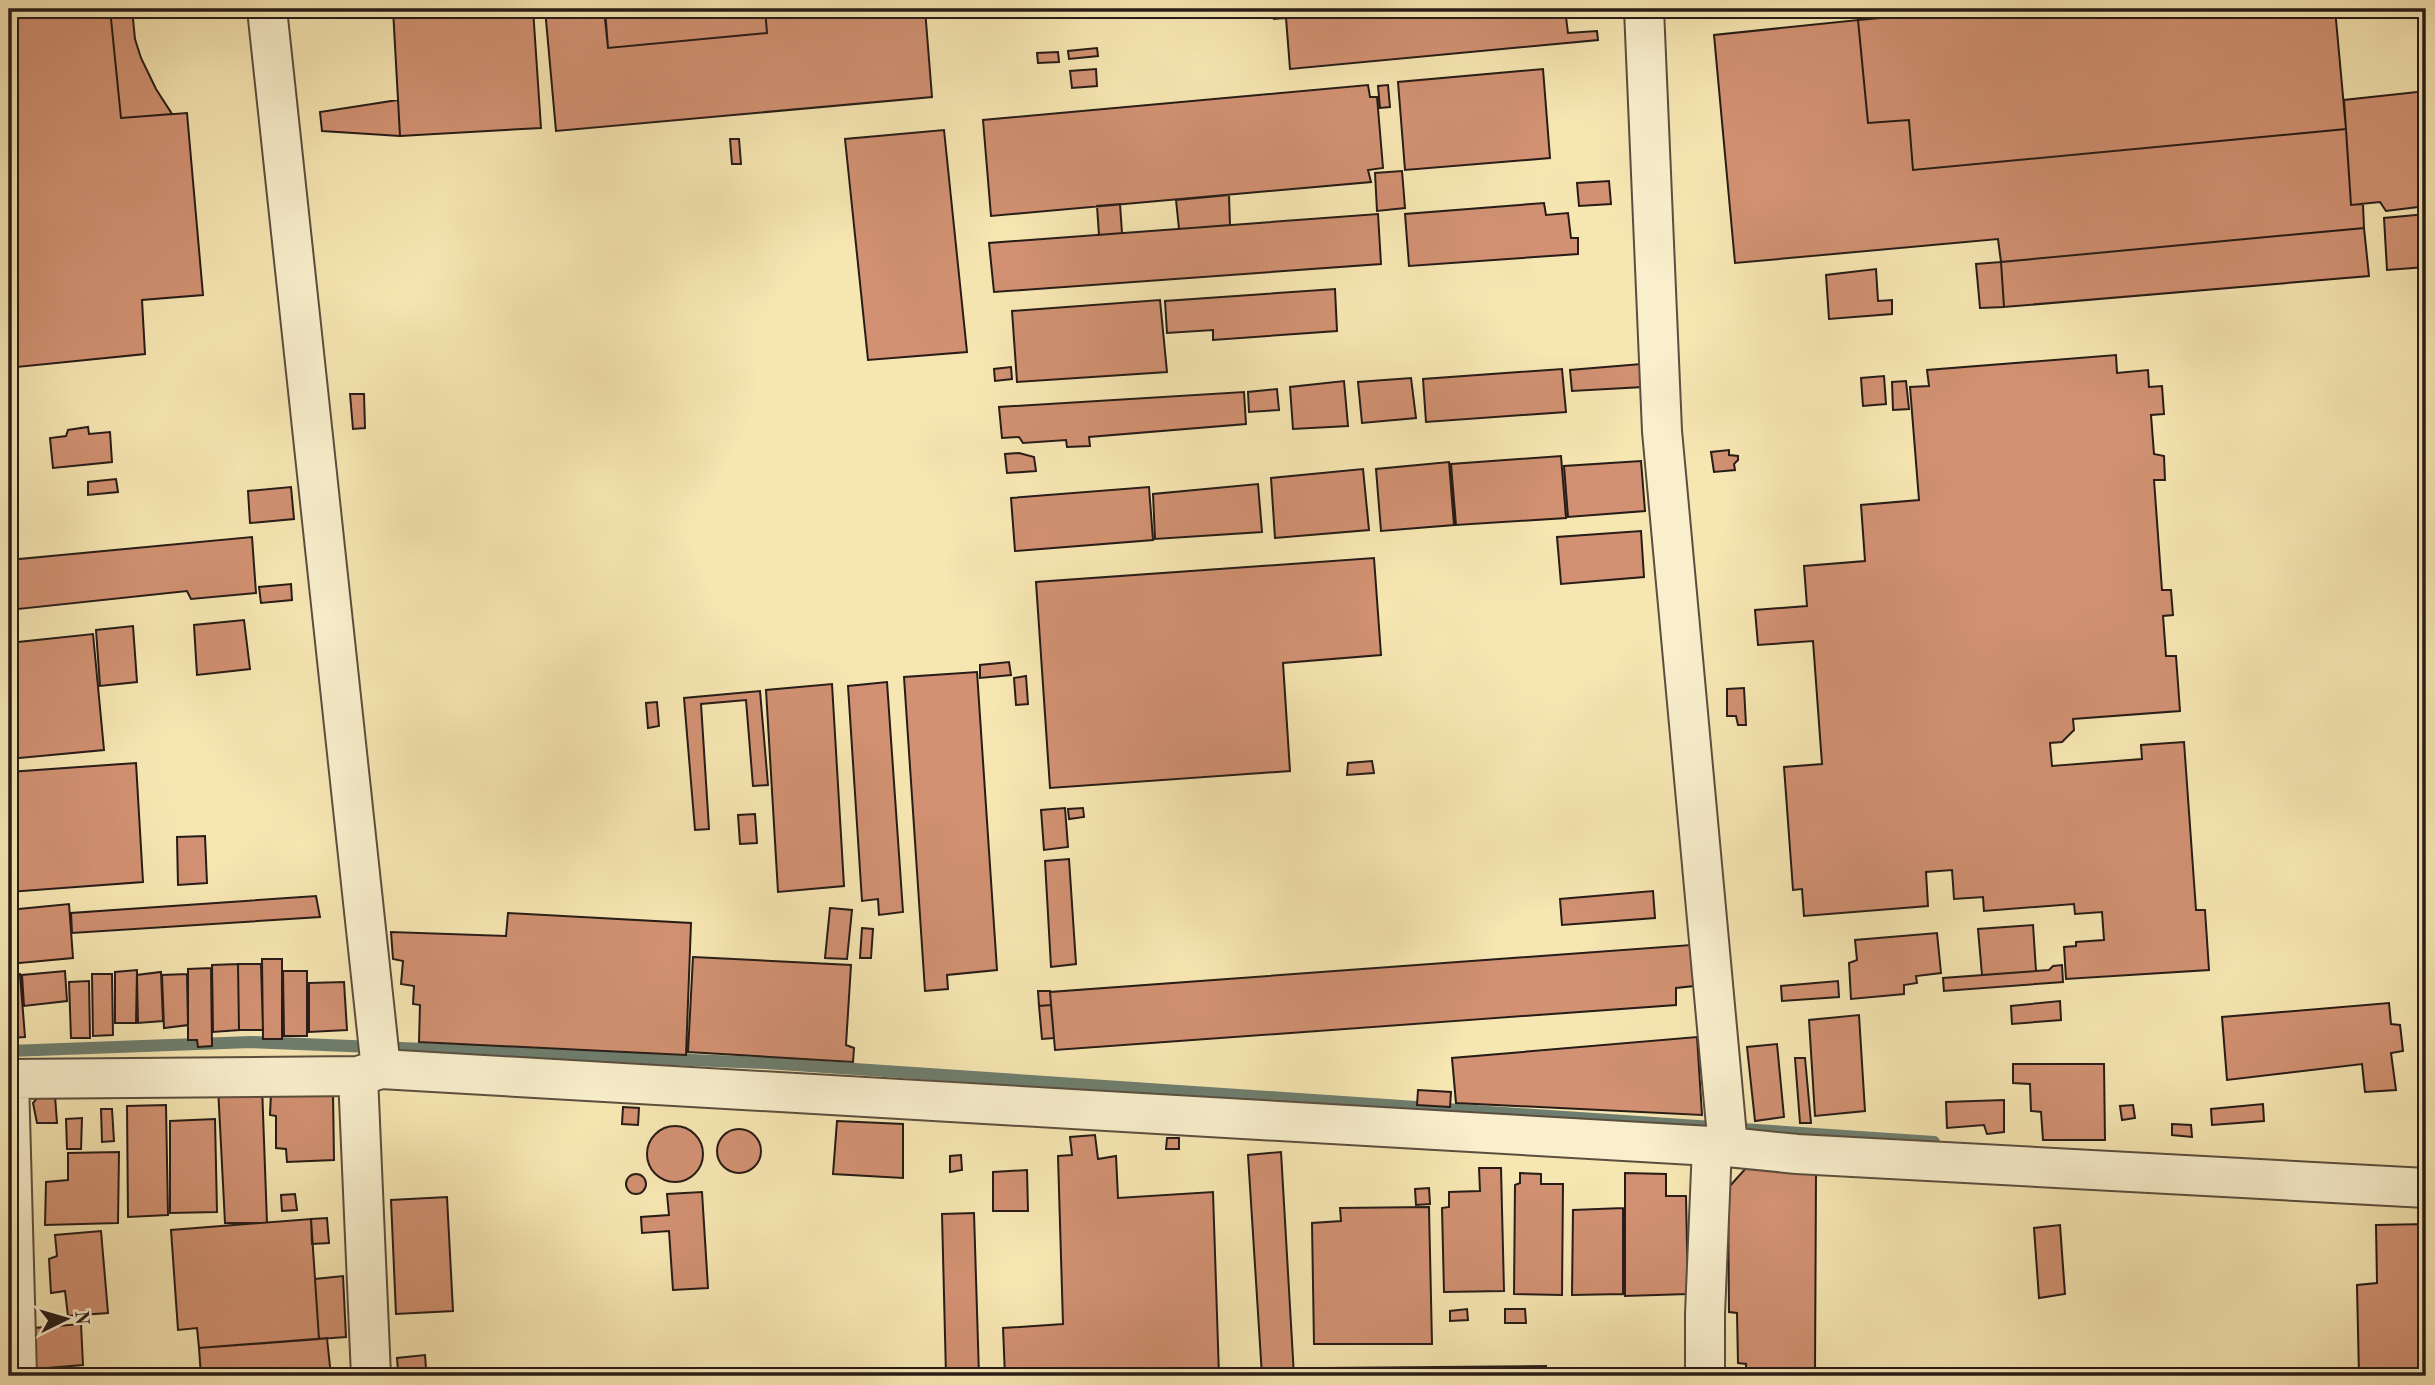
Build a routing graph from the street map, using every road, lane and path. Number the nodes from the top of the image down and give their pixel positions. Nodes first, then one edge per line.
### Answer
1 (267, 9) edge
2 (1644, 9) edge
3 (373, 1070) junction
4 (9, 1079) edge
5 (1723, 1146) junction
6 (2426, 1188) edge
7 (17, 1376) edge
8 (371, 1376) edge
9 (1705, 1376) edge

1 - 3 street
2 - 5 street
3 - 4 street
3 - 5 street
3 - 8 street
4 - 7 street
5 - 6 street
5 - 9 street

